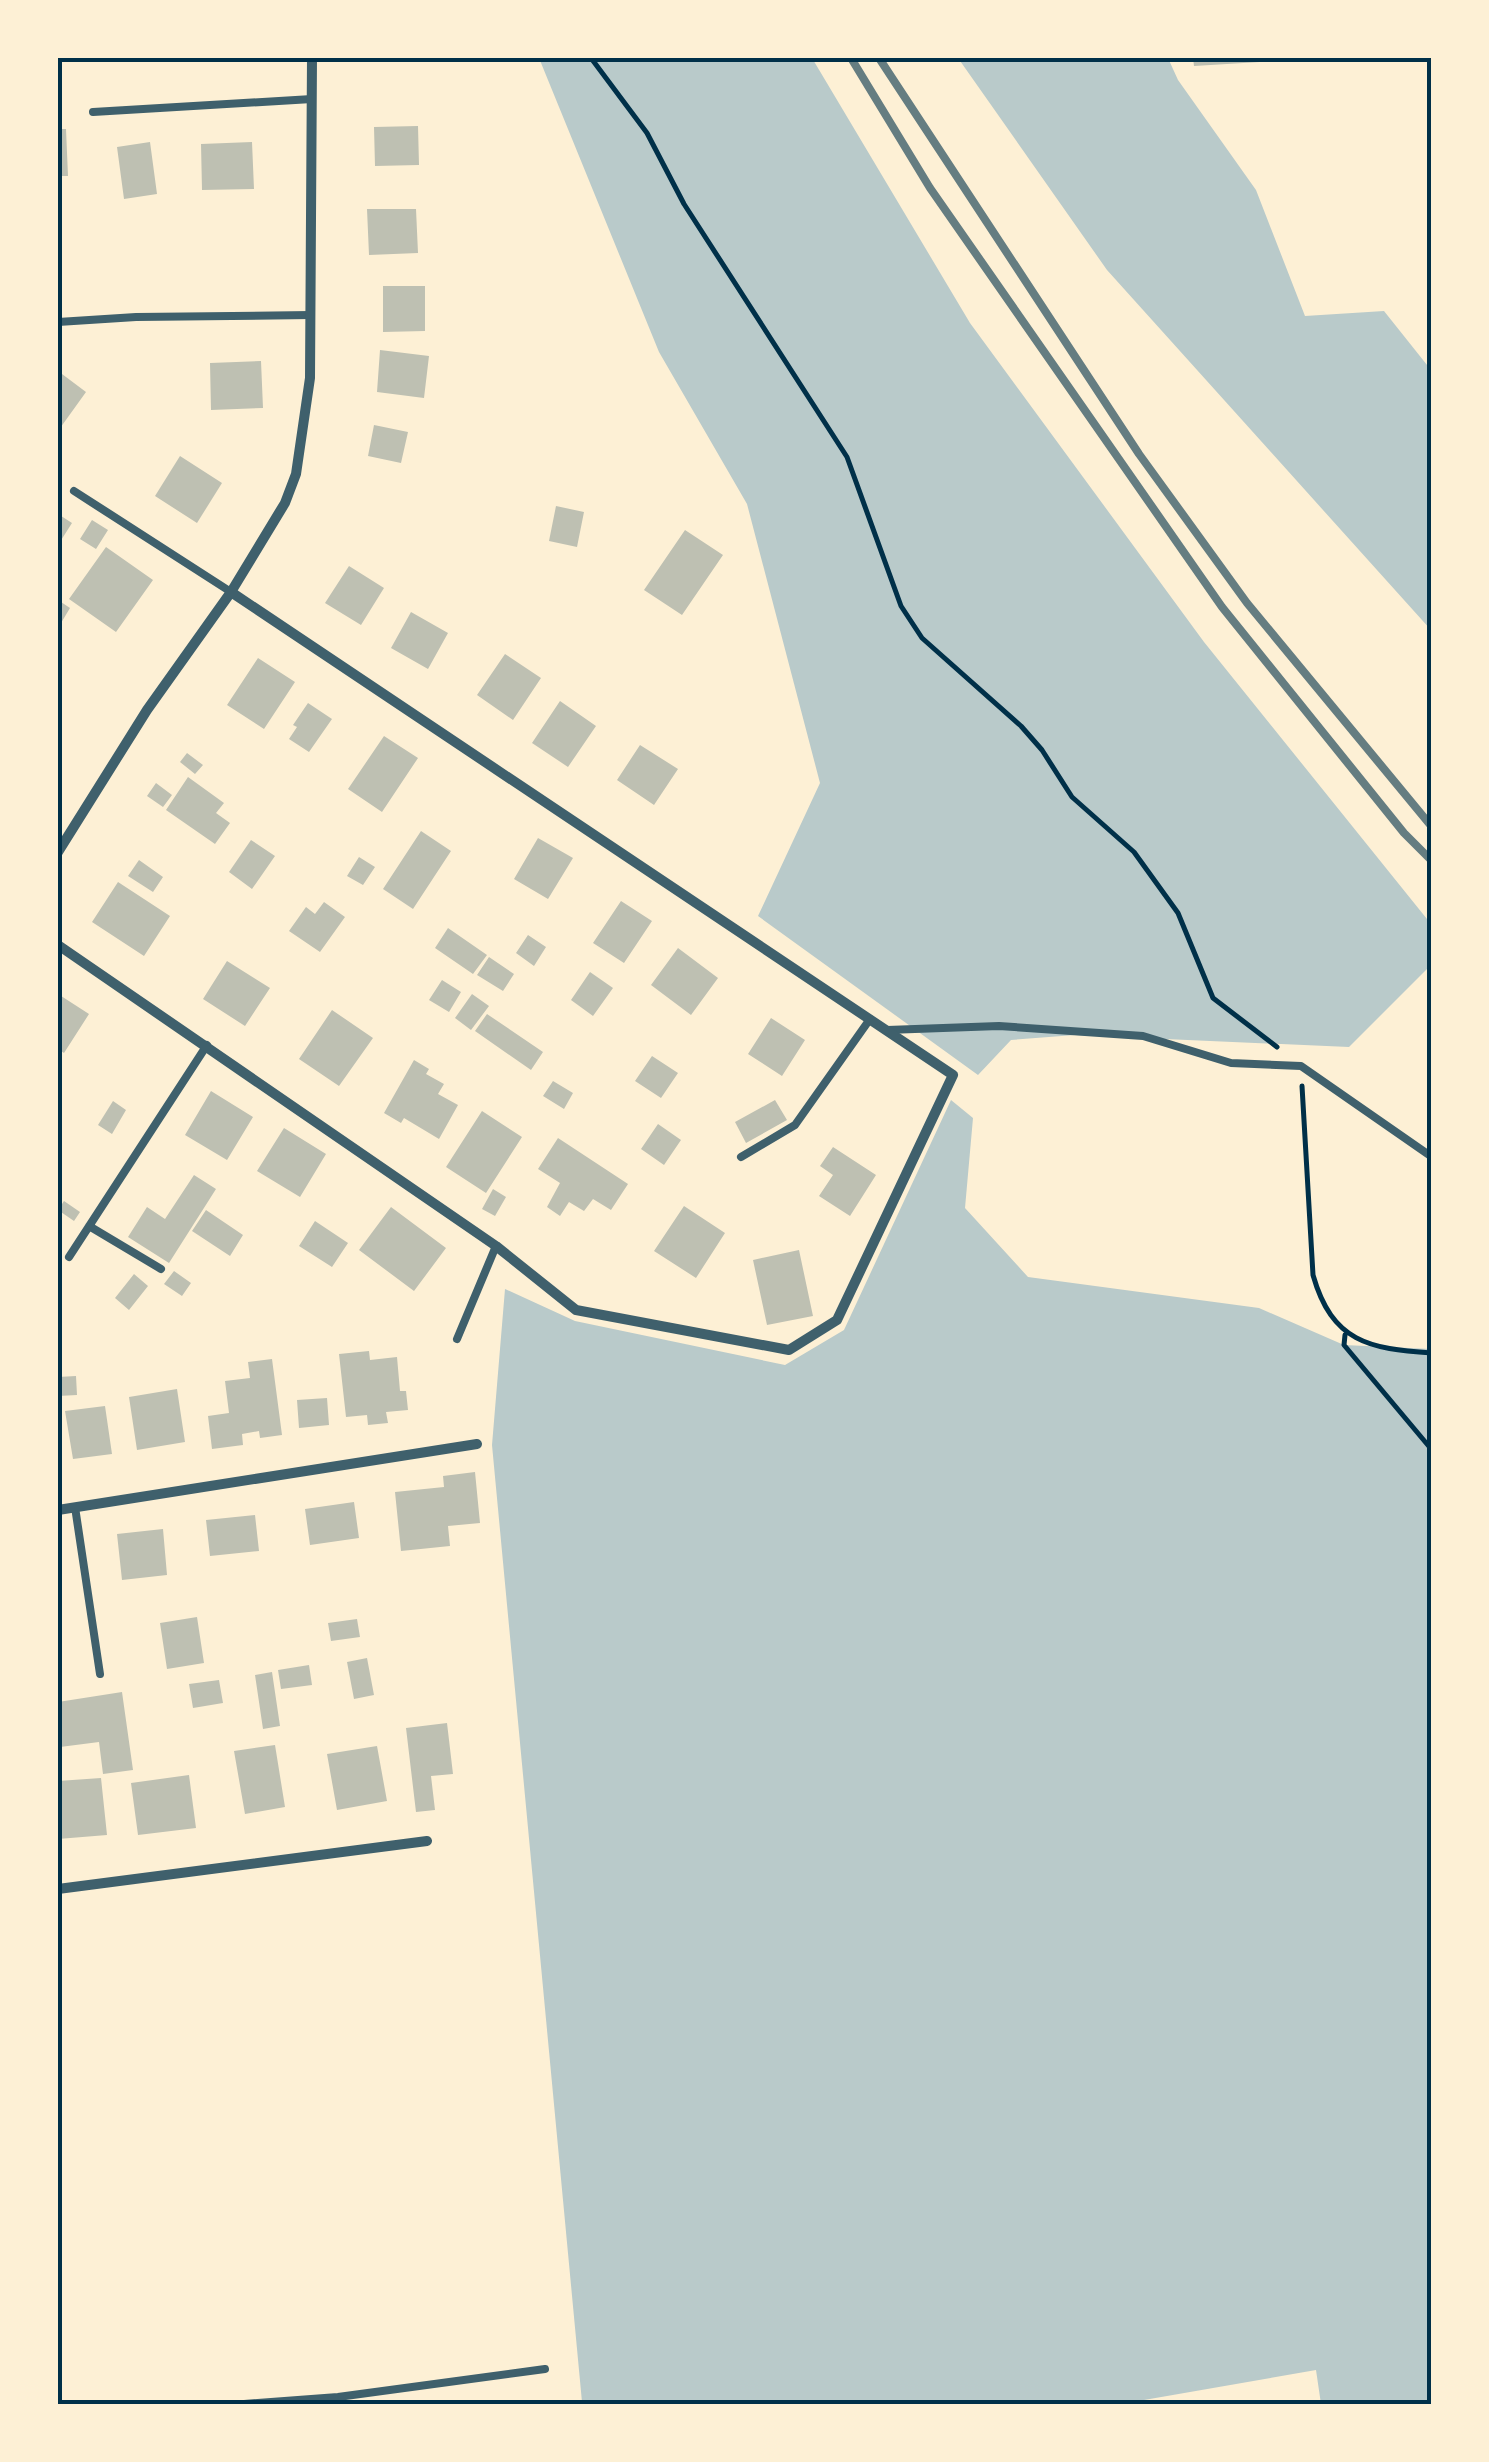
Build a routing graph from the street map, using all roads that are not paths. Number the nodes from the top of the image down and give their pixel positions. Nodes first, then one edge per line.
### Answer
1 (312, 58) edge
2 (312, 99) junction
3 (94, 112) dead end
4 (310, 315) junction
5 (58, 322) edge
6 (74, 492) dead end
7 (231, 592) junction
8 (58, 852) edge
9 (58, 944) edge
10 (870, 1019) junction
11 (887, 1030) junction
12 (208, 1046) junction
13 (741, 1157) dead end
14 (1432, 1157) edge
15 (89, 1226) junction
16 (496, 1246) junction
17 (69, 1257) dead end
18 (161, 1269) dead end
19 (458, 1339) dead end
20 (477, 1444) dead end
21 (74, 1507) junction
22 (58, 1510) edge
23 (100, 1674) dead end
24 (428, 1841) dead end
25 (58, 1889) edge
26 (545, 2368) dead end
27 (244, 2404) edge

1 - 2 street
2 - 3 lane
2 - 4 street
4 - 5 lane
4 - 7 street
6 - 7 lane
7 - 8 street
7 - 10 street
9 - 12 street
10 - 11 street
10 - 13 lane
11 - 14 lane
11 - 16 street
12 - 15 lane
12 - 16 street
15 - 17 lane
15 - 18 lane
16 - 19 lane
20 - 21 street
21 - 22 street
21 - 23 lane
24 - 25 street
26 - 27 lane

